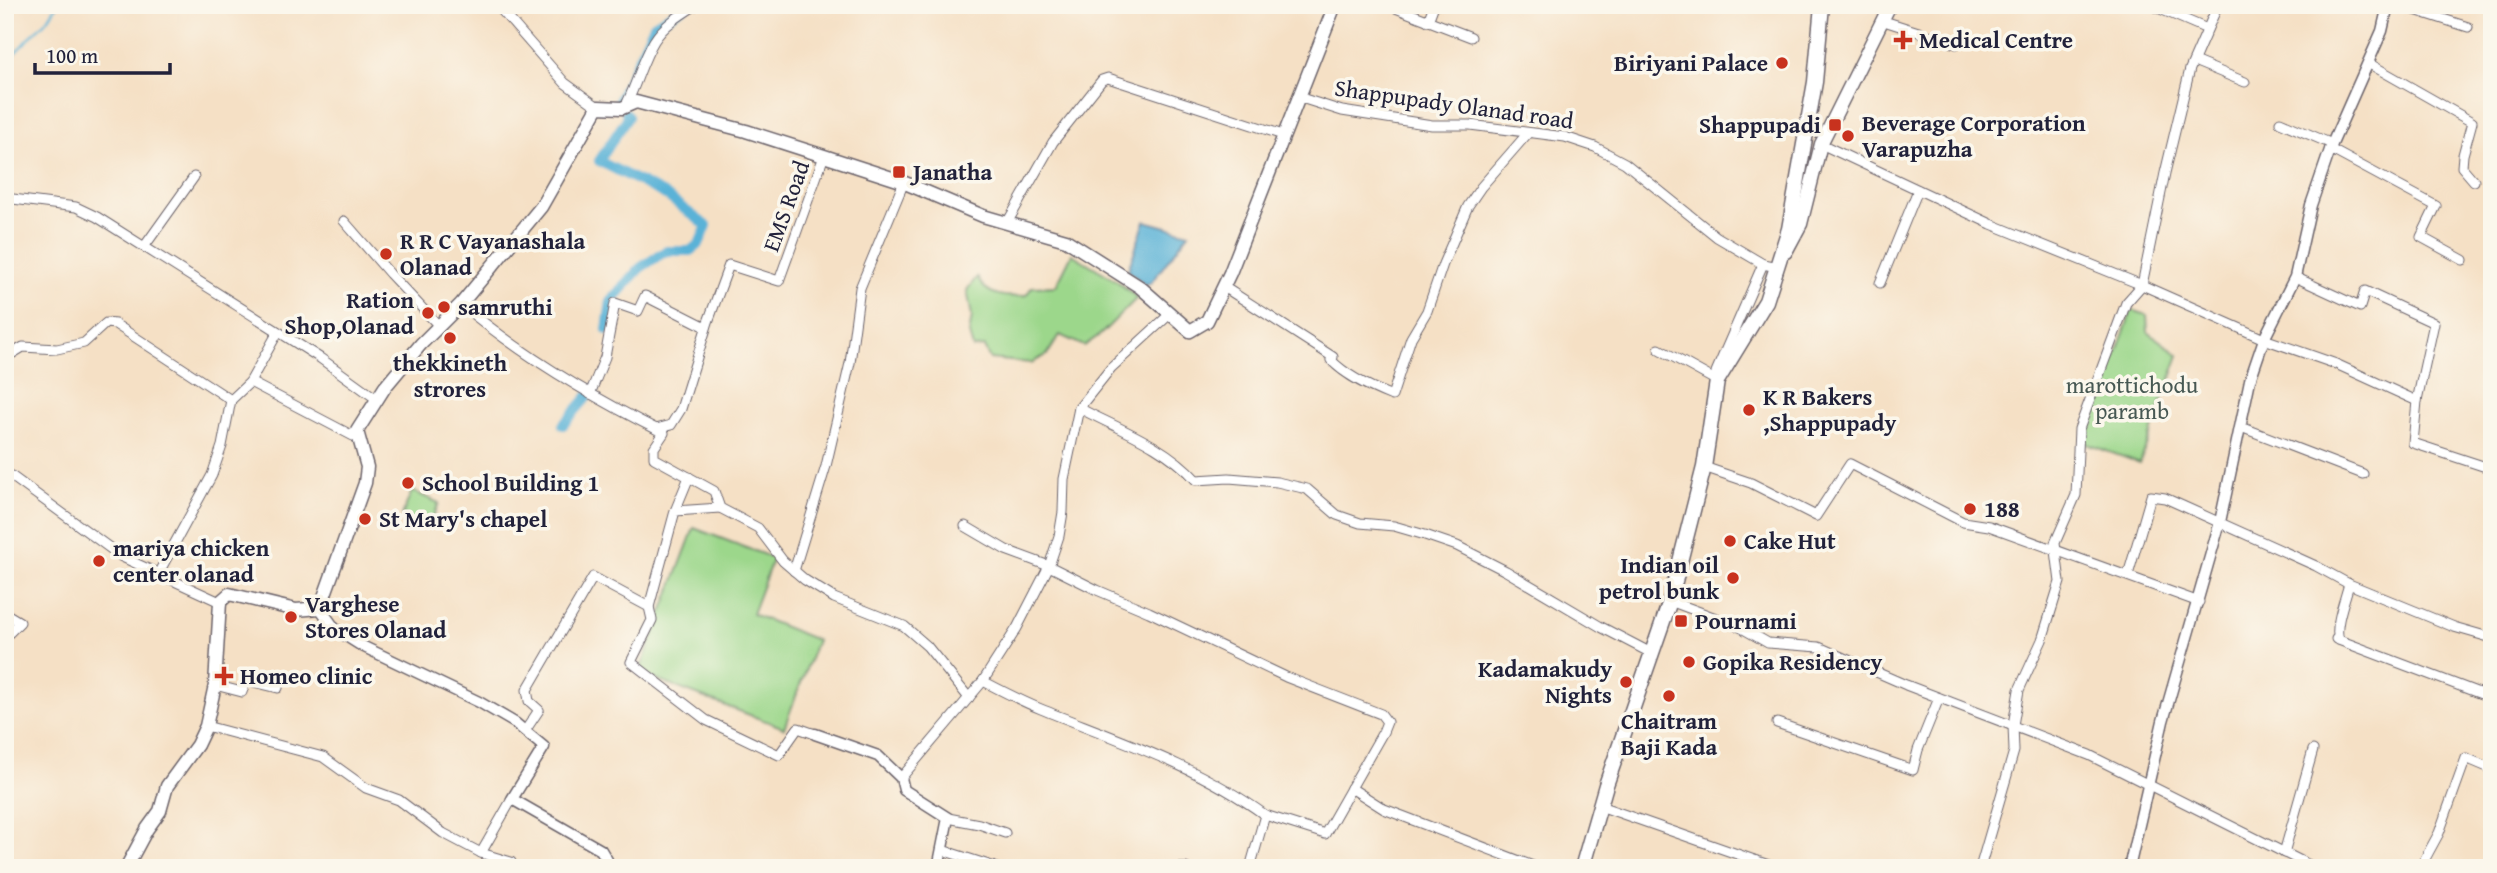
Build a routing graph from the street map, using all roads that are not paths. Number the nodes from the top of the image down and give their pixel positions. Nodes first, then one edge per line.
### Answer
1 (497, 5) edge
2 (696, 5) edge
3 (1335, 5) edge
4 (1388, 5) edge
5 (1434, 5) edge
6 (1822, 5) edge
7 (1890, 5) edge
8 (2151, 5) edge
9 (2218, 5) edge
10 (2388, 5) edge
11 (2399, 5) edge
12 (1428, 21) junction
13 (1884, 21) junction
14 (2468, 27) dead end
15 (2207, 29) junction
16 (1471, 37) dead end
17 (1956, 44) dead end
18 (2194, 61) junction
19 (2368, 63) junction
20 (2245, 82) dead end
21 (1298, 97) junction
22 (598, 107) junction
23 (624, 108) junction
24 (2280, 122) dead end
25 (1528, 133) junction
26 (1283, 135) junction
27 (1821, 144) junction
28 (2331, 146) junction
29 (824, 156) junction
30 (194, 177) dead end
31 (2474, 181) dead end
32 (904, 183) junction
33 (1918, 190) junction
34 (5, 198) edge
35 (344, 220) dead end
36 (1007, 223) junction
37 (144, 247) junction
38 (2463, 260) dead end
39 (1770, 266) junction
40 (2295, 277) junction
41 (1880, 282) dead end
42 (2142, 285) junction
43 (1223, 287) junction
44 (461, 304) junction
45 (1170, 314) junction
46 (707, 325) junction
47 (439, 326) junction
48 (278, 332) junction
49 (2264, 339) junction
50 (1659, 349) dead end
51 (5, 358) edge
52 (1717, 381) junction
53 (250, 382) junction
54 (590, 394) junction
55 (231, 400) junction
56 (378, 400) junction
57 (2417, 401) junction
58 (1079, 408) junction
59 (2241, 427) junction
60 (656, 429) junction
61 (357, 431) junction
62 (1704, 467) junction
63 (2492, 469) edge
64 (2363, 474) dead end
65 (689, 477) junction
66 (5, 481) edge
67 (720, 508) junction
68 (675, 511) junction
69 (2220, 522) junction
70 (965, 526) dead end
71 (2056, 551) junction
72 (1049, 566) junction
73 (794, 571) junction
74 (158, 574) junction
75 (2128, 575) junction
76 (2349, 584) junction
77 (1670, 601) junction
78 (2199, 602) junction
79 (220, 603) junction
80 (649, 607) junction
81 (320, 608) junction
82 (5, 613) edge
83 (5, 637) edge
84 (2492, 638) edge
85 (1653, 654) junction
86 (982, 681) junction
87 (215, 685) junction
88 (278, 688) dead end
89 (969, 698) junction
90 (1939, 698) junction
91 (2492, 698) edge
92 (1777, 723) dead end
93 (2013, 725) junction
94 (206, 726) junction
95 (525, 731) junction
96 (815, 734) joint
97 (2314, 750) dead end
98 (2492, 769) edge
99 (901, 778) junction
100 (2148, 783) junction
101 (1351, 788) junction
102 (512, 799) junction
103 (1600, 806) junction
104 (1265, 815) junction
105 (948, 818) junction
106 (1005, 833) dead end
107 (942, 850) junction
108 (481, 853) junction
109 (2284, 853) junction
110 (513, 866) edge
111 (995, 867) edge
112 (126, 868) edge
113 (608, 868) edge
114 (939, 868) edge
115 (1178, 868) edge
116 (1186, 868) edge
117 (1250, 868) edge
118 (1538, 868) edge
119 (1582, 868) edge
120 (1777, 868) edge
121 (1980, 868) edge
122 (2129, 868) edge
123 (2315, 868) edge
124 (2420, 868) edge

1 - 22 street
2 - 23 street
3 - 21 main road
4 - 12 street
5 - 12 street
6 - 39 highway
7 - 13 main road
8 - 15 street
9 - 15 street
10 - 19 street
11 - 14 street
12 - 16 street
13 - 17 street
13 - 27 main road
15 - 18 street
18 - 20 street
18 - 42 street
19 - 28 street
19 - 31 street
21 - 25 street, Shappupady Olanad road
21 - 26 main road
22 - 23 main road
22 - 44 main road
23 - 29 main road
24 - 28 street
25 - 39 street, Shappupady Olanad road
25 - 43 street
26 - 36 street
26 - 43 main road
27 - 33 street
27 - 39 main road
28 - 38 street
28 - 40 street
29 - 32 main road
29 - 46 street, EMS Road
30 - 37 street
32 - 36 main road
32 - 73 street
33 - 41 street
33 - 42 street
34 - 37 street
35 - 47 street
36 - 45 main road
37 - 48 street
39 - 52 highway
40 - 49 street
40 - 57 street
42 - 49 street
42 - 71 street
43 - 45 main road
44 - 47 main road
44 - 54 street
45 - 58 street
46 - 54 street
46 - 60 street
47 - 56 main road
48 - 53 street
48 - 56 street
49 - 57 street
49 - 59 street
50 - 52 street
51 - 55 street
52 - 62 highway
53 - 55 street
53 - 61 street
54 - 60 street
55 - 74 street
56 - 61 main road
57 - 63 street
58 - 72 street
58 - 85 street
59 - 64 street
59 - 69 street
60 - 65 street
61 - 81 main road
62 - 71 street
62 - 77 highway
65 - 67 street
65 - 68 street
66 - 74 street
67 - 68 street
67 - 73 street
68 - 80 street
69 - 75 street
69 - 76 street
69 - 78 street
70 - 72 street
71 - 75 street
71 - 93 street
72 - 86 street
72 - 101 street
73 - 89 street
74 - 79 street
75 - 78 street
76 - 84 street
76 - 91 street
77 - 85 highway
77 - 90 street
78 - 100 street
79 - 81 main road
79 - 87 main road
80 - 95 street
80 - 96 street
81 - 95 street
82 - 83 street
85 - 103 highway
86 - 89 street
86 - 104 street
87 - 88 street
87 - 94 main road
89 - 99 street
90 - 92 street
90 - 93 street
93 - 100 street
93 - 121 street
94 - 108 street
94 - 112 main road
95 - 102 street
96 - 99 street
97 - 109 street
98 - 124 street
99 - 105 street
100 - 109 street
100 - 122 street
101 - 104 street
101 - 118 street
102 - 108 street
102 - 113 street
103 - 119 highway
103 - 120 street
104 - 117 street
105 - 106 street
105 - 107 street
107 - 111 street
107 - 114 street
108 - 110 street
109 - 123 street
115 - 116 street

